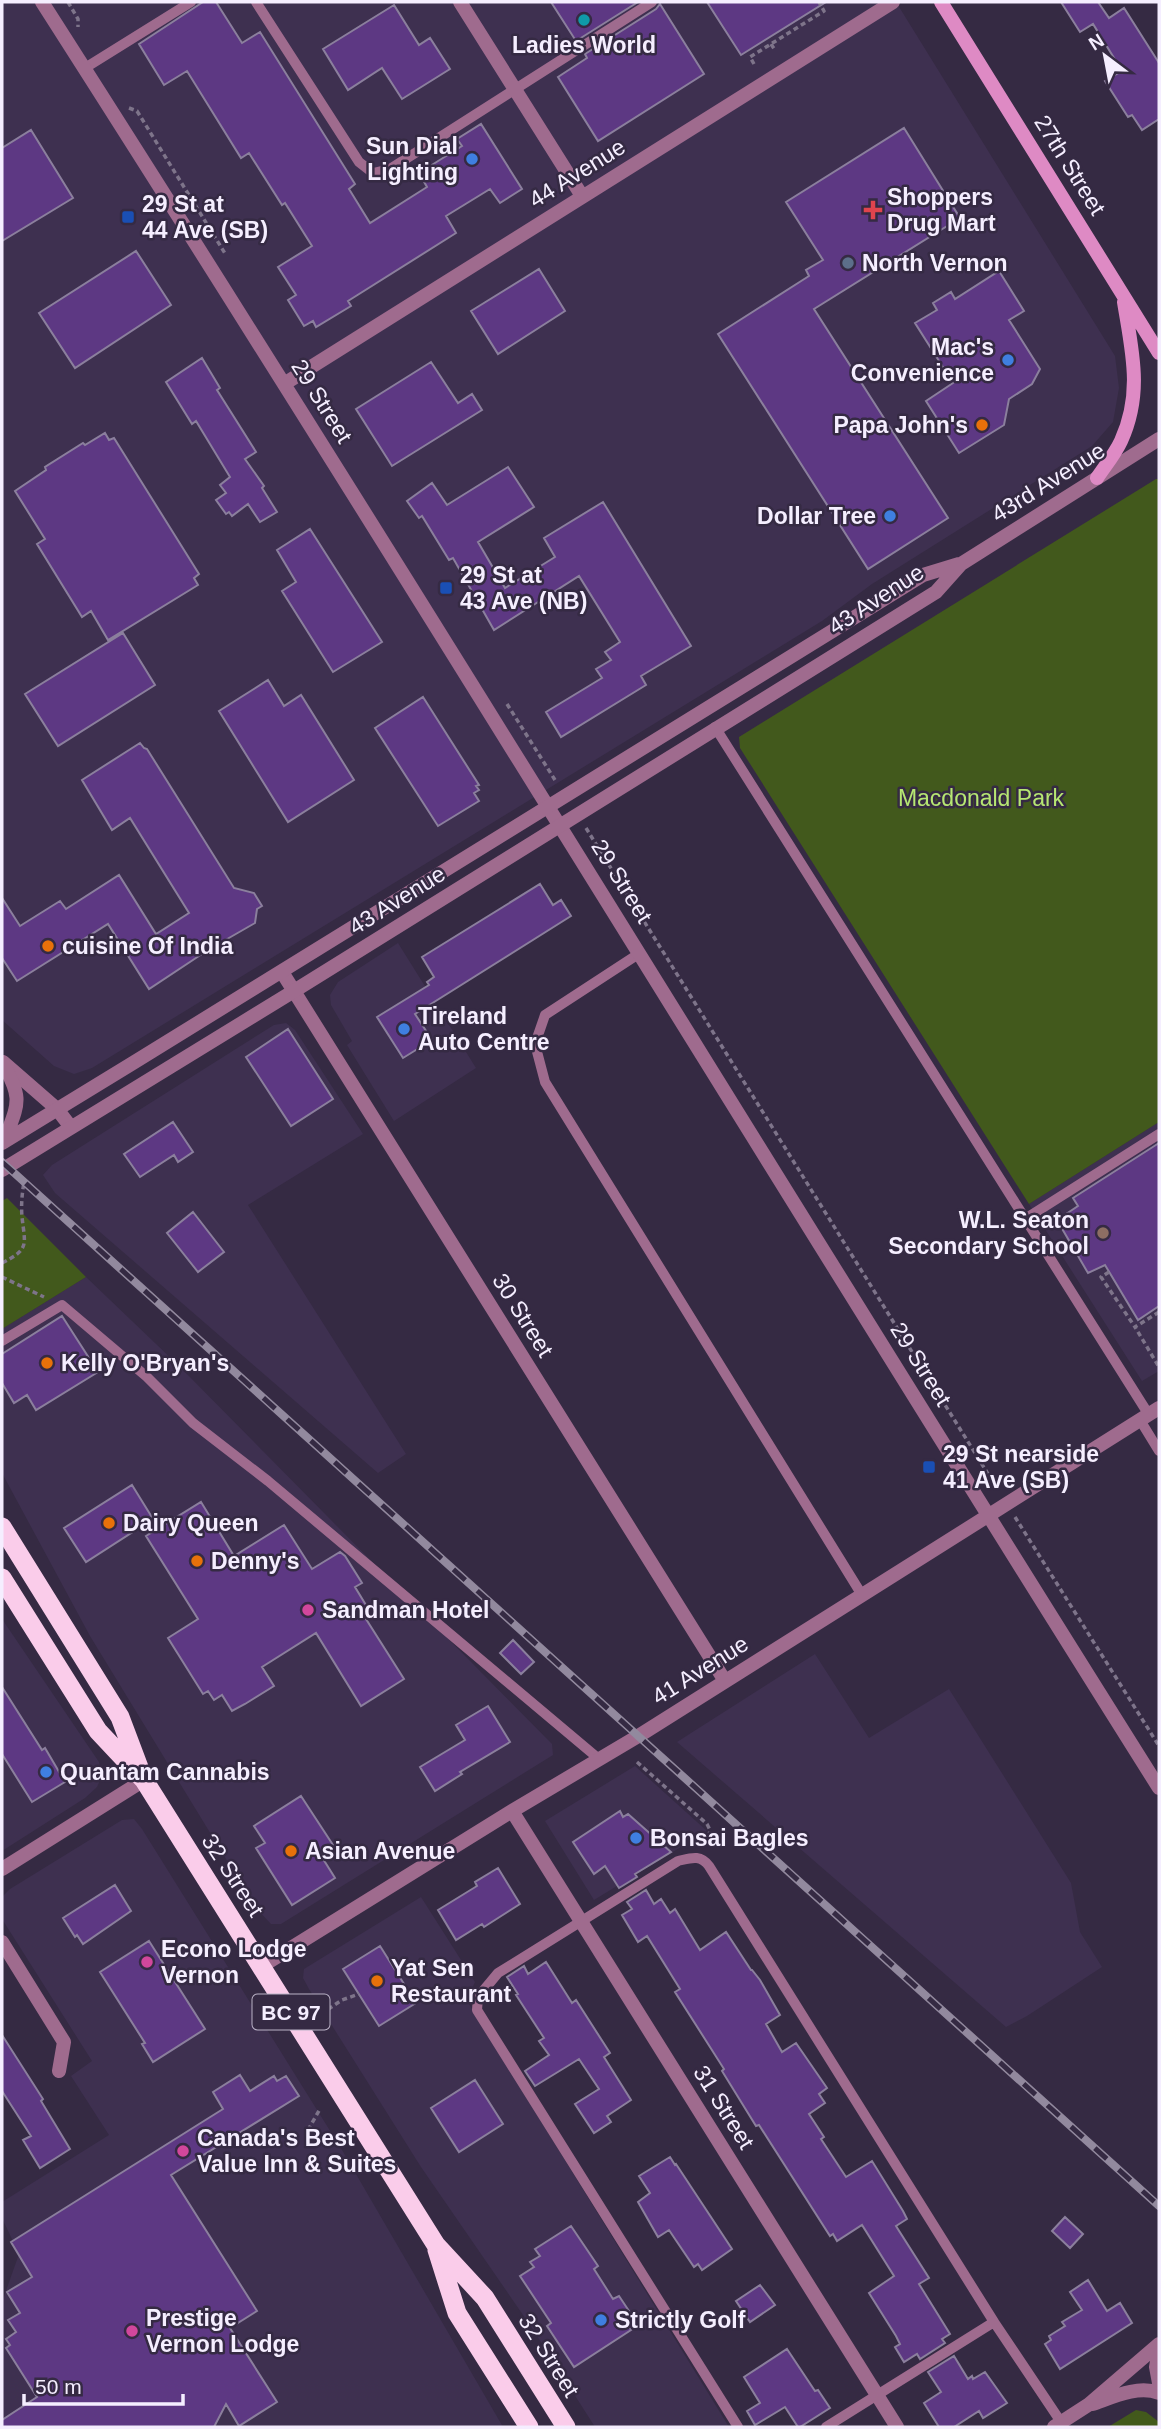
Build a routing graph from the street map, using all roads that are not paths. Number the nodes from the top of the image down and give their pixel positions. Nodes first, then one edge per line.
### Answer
1 (43, 2) edge
2 (191, 2) edge
3 (256, 2) edge
4 (460, 2) edge
5 (652, 2) edge
6 (893, 2) edge
7 (941, 2) edge
8 (85, 68) junction
9 (514, 90) junction
10 (582, 196) junction
11 (1123, 294) junction
12 (1159, 353) edge
13 (284, 384) junction
14 (1159, 439) edge
15 (1097, 478) junction
16 (961, 564) junction
17 (715, 727) junction
18 (548, 804) junction
19 (560, 825) junction
20 (640, 953) junction
21 (282, 972) junction
22 (294, 991) junction
23 (2, 1061) edge
24 (57, 1110) junction
25 (70, 1126) junction
26 (1159, 1134) edge
27 (3, 1143) edge
28 (2, 1170) edge
29 (1025, 1219) junction
30 (2, 1341) edge
31 (1149, 1415) edge
32 (1159, 1451) edge
33 (988, 1516) junction
34 (2, 1527) edge
35 (2, 1578) edge
36 (862, 1595) junction
37 (725, 1681) junction
38 (599, 1759) junction
39 (144, 1780) junction
40 (1159, 1788) edge
41 (512, 1811) junction
42 (2, 1869) edge
43 (581, 1920) junction
44 (2, 1942) edge
45 (262, 1966) junction
46 (59, 2071) dead end
47 (436, 2245) junction
48 (994, 2322) junction
49 (1159, 2347) edge
50 (1159, 2383) edge
51 (1159, 2393) edge
52 (877, 2396) junction
53 (1088, 2405) junction
54 (1058, 2425) edge
55 (529, 2427) edge
56 (566, 2427) edge
57 (738, 2427) edge
58 (826, 2427) edge
59 (897, 2427) edge

1 - 8 street, 29 Street
2 - 8 lane
3 - 9 lane
4 - 9 street
5 - 9 lane
6 - 10 street, 44 Avenue
7 - 11 main road, 27th Street
8 - 13 street, 29 Street
9 - 10 street
10 - 13 street, 44 Avenue
11 - 12 main road, 27th Street
11 - 15 main road
13 - 18 street, 29 Street
14 - 15 street, 43rd Avenue
15 - 16 street, 43rd Avenue
16 - 17 street, 43 Avenue
16 - 18 street, 43 Avenue
17 - 19 street, 43 Avenue
17 - 29 lane
18 - 19 street, 29 Street
18 - 21 street, 43 Avenue
19 - 20 street, 29 Street
19 - 22 street, 43 Avenue
20 - 33 street, 29 Street
20 - 36 lane
21 - 22 street, 30 Street
21 - 24 street, 43 Avenue
22 - 25 street, 43 Avenue
22 - 37 street, 30 Street
23 - 24 street
23 - 27 street
24 - 25 street
24 - 27 street, 43 Avenue
25 - 28 street, 43 Avenue
26 - 29 lane
29 - 31 lane
30 - 38 lane
31 - 32 lane
31 - 33 street, 41 Avenue
33 - 36 street, 41 Avenue
33 - 40 street, 29 Street
34 - 39 highway, 32 Street / BC 97
35 - 39 highway, 32 Street / BC 97
36 - 37 street, 41 Avenue
37 - 38 street, 41 Avenue
38 - 41 street, 41 Avenue
39 - 42 street
39 - 45 highway, 32 Street / BC 97
41 - 43 street, 31 Street
41 - 45 street, 41 Avenue
43 - 48 lane
43 - 52 street, 31 Street
43 - 57 lane
44 - 46 street
45 - 47 highway, 32 Street / BC 97
47 - 55 highway, 32 Street / BC 97
47 - 56 highway, 32 Street / BC 97
48 - 52 lane
48 - 54 lane
49 - 50 street
49 - 53 street
51 - 53 street
52 - 58 lane
52 - 59 street, 31 Street
53 - 54 street

